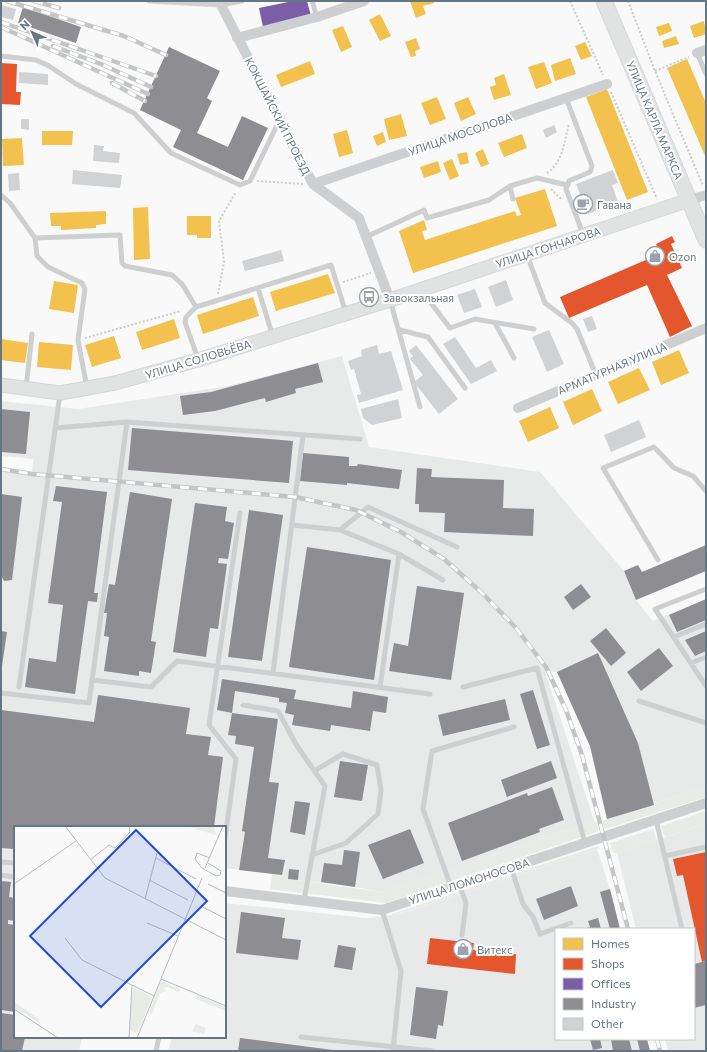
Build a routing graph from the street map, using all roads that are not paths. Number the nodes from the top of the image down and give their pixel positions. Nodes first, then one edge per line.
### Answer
1 (149, 1) edge
2 (242, 1) edge
3 (312, 1) edge
4 (364, 1) edge
5 (604, 1) edge
6 (221, 5) junction
7 (317, 17) junction
8 (237, 38) junction
9 (702, 52) edge
10 (1, 56) edge
11 (706, 74) edge
12 (607, 84) road end
13 (566, 98) junction
14 (280, 119) junction
15 (313, 184) junction
16 (567, 185) junction
17 (510, 186) junction
18 (704, 190) edge
19 (1, 195) edge
20 (513, 199) dead end
21 (689, 200) junction
22 (583, 235) junction
23 (366, 237) junction
24 (35, 238) junction
25 (706, 240) edge
26 (526, 254) junction
27 (258, 288) junction
28 (420, 290) junction
29 (390, 300) junction
30 (196, 307) junction
31 (346, 314) junction
32 (495, 323) junction
33 (706, 328) edge
34 (534, 329) dead end
35 (400, 330) junction
36 (32, 334) dead end
37 (273, 336) junction
38 (514, 358) dead end
39 (198, 360) junction
40 (596, 375) junction
41 (1, 385) edge
42 (26, 388) junction
43 (464, 388) dead end
44 (87, 389) junction
45 (60, 393) junction
46 (420, 407) dead end
47 (518, 408) dead end
48 (127, 422) junction
49 (55, 428) junction
50 (303, 435) junction
51 (360, 439) dead end
52 (706, 491) edge
53 (240, 513) dead end
54 (292, 526) junction
55 (340, 530) junction
56 (457, 547) dead end
57 (399, 554) junction
58 (658, 560) dead end
59 (443, 580) dead end
60 (706, 589) edge
61 (706, 624) edge
62 (674, 637) junction
63 (706, 657) edge
64 (691, 664) junction
65 (218, 666) junction
66 (273, 673) junction
67 (92, 680) junction
68 (706, 686) edge
69 (19, 687) dead end
70 (380, 687) junction
71 (463, 687) dead end
72 (1, 693) edge
73 (430, 694) dead end
74 (639, 701) dead end
75 (243, 705) dead end
76 (706, 723) edge
77 (514, 727) dead end
78 (314, 771) junction
79 (706, 803) edge
80 (656, 820) junction
81 (226, 831) edge
82 (585, 843) junction
83 (706, 847) edge
84 (312, 855) junction
85 (665, 856) junction
86 (1, 862) edge
87 (14, 863) edge
88 (511, 867) junction
89 (1, 875) edge
90 (14, 877) edge
91 (455, 886) junction
92 (226, 891) edge
93 (304, 900) junction
94 (382, 910) junction
95 (571, 923) dead end
96 (557, 928) edge
97 (682, 928) edge
98 (555, 929) edge
99 (462, 934) dead end
100 (301, 1037) dead end
101 (160, 1038) edge
102 (393, 1049) edge
103 (156, 1051) edge
104 (434, 1051) edge

1 - 6 lane
2 - 6 lane
3 - 7 lane
4 - 7 street
5 - 21 main road, УЛИЦА КАРЛА МАРКСА
6 - 8 street, КОКШАЙСКИЙ ПРОЕЗД
7 - 8 street
8 - 14 street, КОКШАЙСКИЙ ПРОЕЗД
9 - 11 lane
10 - 14 lane
12 - 13 street, УЛИЦА МОСОЛОВА
13 - 15 street, УЛИЦА МОСОЛОВА
13 - 16 lane
14 - 15 street, КОКШАЙСКИЙ ПРОЕЗД
15 - 23 street, КОКШАЙСКИЙ ПРОЕЗД
16 - 17 lane
16 - 22 lane
17 - 20 lane
17 - 23 lane
18 - 21 street, УЛИЦА ГОНЧАРОВА
19 - 24 lane
21 - 22 street, УЛИЦА ГОНЧАРОВА
21 - 25 main road, УЛИЦА КАРЛА МАРКСА
22 - 26 street, УЛИЦА ГОНЧАРОВА
23 - 29 street, КОКШАЙСКИЙ ПРОЕЗД
24 - 30 lane
24 - 44 lane
26 - 28 street, УЛИЦА ГОНЧАРОВА
26 - 40 lane
27 - 30 lane
27 - 31 lane
27 - 37 lane
28 - 29 street, УЛИЦА ГОНЧАРОВА
28 - 32 lane
29 - 31 street, УЛИЦА СОЛОВЬЁВА
29 - 35 lane
30 - 39 lane
31 - 37 street, УЛИЦА СОЛОВЬЁВА
32 - 34 lane
32 - 38 lane
33 - 40 street, АРМАТУРНАЯ УЛИЦА
35 - 43 lane
35 - 46 lane
36 - 42 lane
37 - 39 street, УЛИЦА СОЛОВЬЁВА
39 - 44 street, УЛИЦА СОЛОВЬЁВА
40 - 47 street, АРМАТУРНАЯ УЛИЦА
41 - 42 street, УЛИЦА СОЛОВЬЁВА
42 - 45 street, УЛИЦА СОЛОВЬЁВА
44 - 45 street, УЛИЦА СОЛОВЬЁВА
45 - 49 lane
48 - 49 lane
48 - 50 lane
48 - 67 lane
49 - 69 lane
50 - 51 lane
50 - 54 lane
52 - 58 lane
53 - 65 lane
54 - 55 lane
54 - 66 lane
55 - 56 lane
55 - 57 lane
57 - 59 lane
57 - 70 lane
60 - 62 lane
61 - 62 lane
62 - 64 lane
63 - 64 lane
64 - 68 lane
65 - 66 lane
65 - 67 lane
65 - 81 lane
66 - 70 lane
67 - 72 lane
70 - 73 lane
71 - 82 lane
74 - 76 lane
75 - 78 lane
77 - 91 lane
78 - 84 lane
78 - 84 lane
79 - 80 street, УЛИЦА ЛОМОНОСОВА
80 - 82 street, УЛИЦА ЛОМОНОСОВА
80 - 85 lane
82 - 88 street, УЛИЦА ЛОМОНОСОВА
83 - 85 lane
84 - 93 lane
85 - 97 lane
86 - 87 lane
88 - 91 street, УЛИЦА ЛОМОНОСОВА
88 - 98 lane
89 - 90 lane
91 - 94 street, УЛИЦА ЛОМОНОСОВА
91 - 99 lane
92 - 93 street, УЛИЦА ЛОМОНОСОВА
93 - 94 street, УЛИЦА ЛОМОНОСОВА
94 - 102 lane
95 - 96 lane
100 - 102 lane
101 - 103 lane
102 - 104 lane

